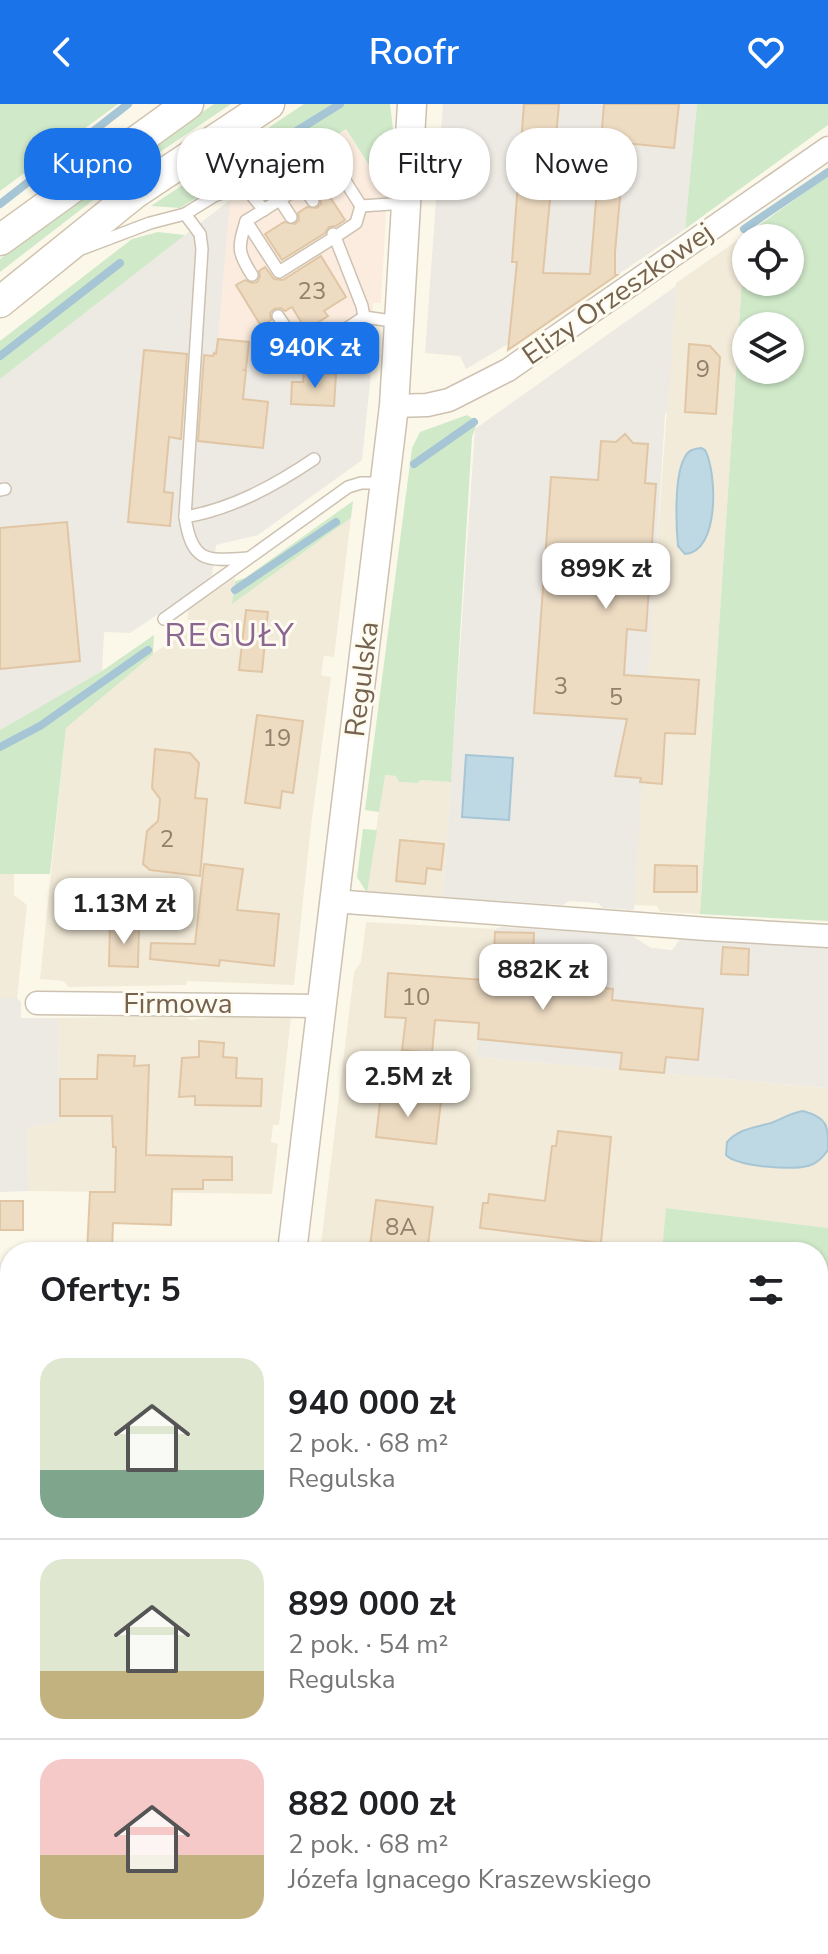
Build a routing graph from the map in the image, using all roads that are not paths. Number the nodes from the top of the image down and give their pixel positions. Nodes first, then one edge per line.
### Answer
1 (188, 104) edge
2 (269, 104) edge
3 (412, 104) edge
4 (828, 148) edge
5 (353, 193) edge
6 (280, 200) joint
7 (407, 202) junction
8 (361, 206) junction
9 (264, 210) junction
10 (185, 214) junction
11 (291, 217) dead end
12 (246, 221) junction
13 (334, 235) junction
14 (0, 240) edge
15 (53, 259) junction
16 (252, 275) dead end
17 (0, 302) edge
18 (278, 316) dead end
19 (364, 317) junction
20 (400, 322) junction
21 (394, 406) junction
22 (314, 459) dead end
23 (384, 483) junction
24 (185, 517) junction
25 (247, 558) junction
26 (164, 619) dead end
27 (333, 901) junction
28 (828, 936) edge
29 (37, 1003) dead end
30 (320, 1006) junction
31 (293, 1242) edge

1 - 14 main road
2 - 15 main road
3 - 7 street, Regulska
4 - 21 street, Elizy Orzeszkowej
5 - 8 lane
6 - 9 lane
6 - 11 lane
7 - 8 lane
7 - 20 street, Regulska
8 - 13 lane
9 - 10 lane
9 - 12 lane
10 - 15 lane
10 - 24 lane
12 - 13 lane
12 - 16 lane
13 - 19 lane
15 - 17 main road
18 - 19 lane
19 - 20 lane
20 - 21 street, Regulska
21 - 23 street, Regulska
22 - 24 lane
23 - 25 lane
23 - 27 street, Regulska
24 - 25 lane
25 - 26 lane
27 - 28 street
27 - 30 street, Regulska
29 - 30 street, Firmowa
30 - 31 street, Regulska

